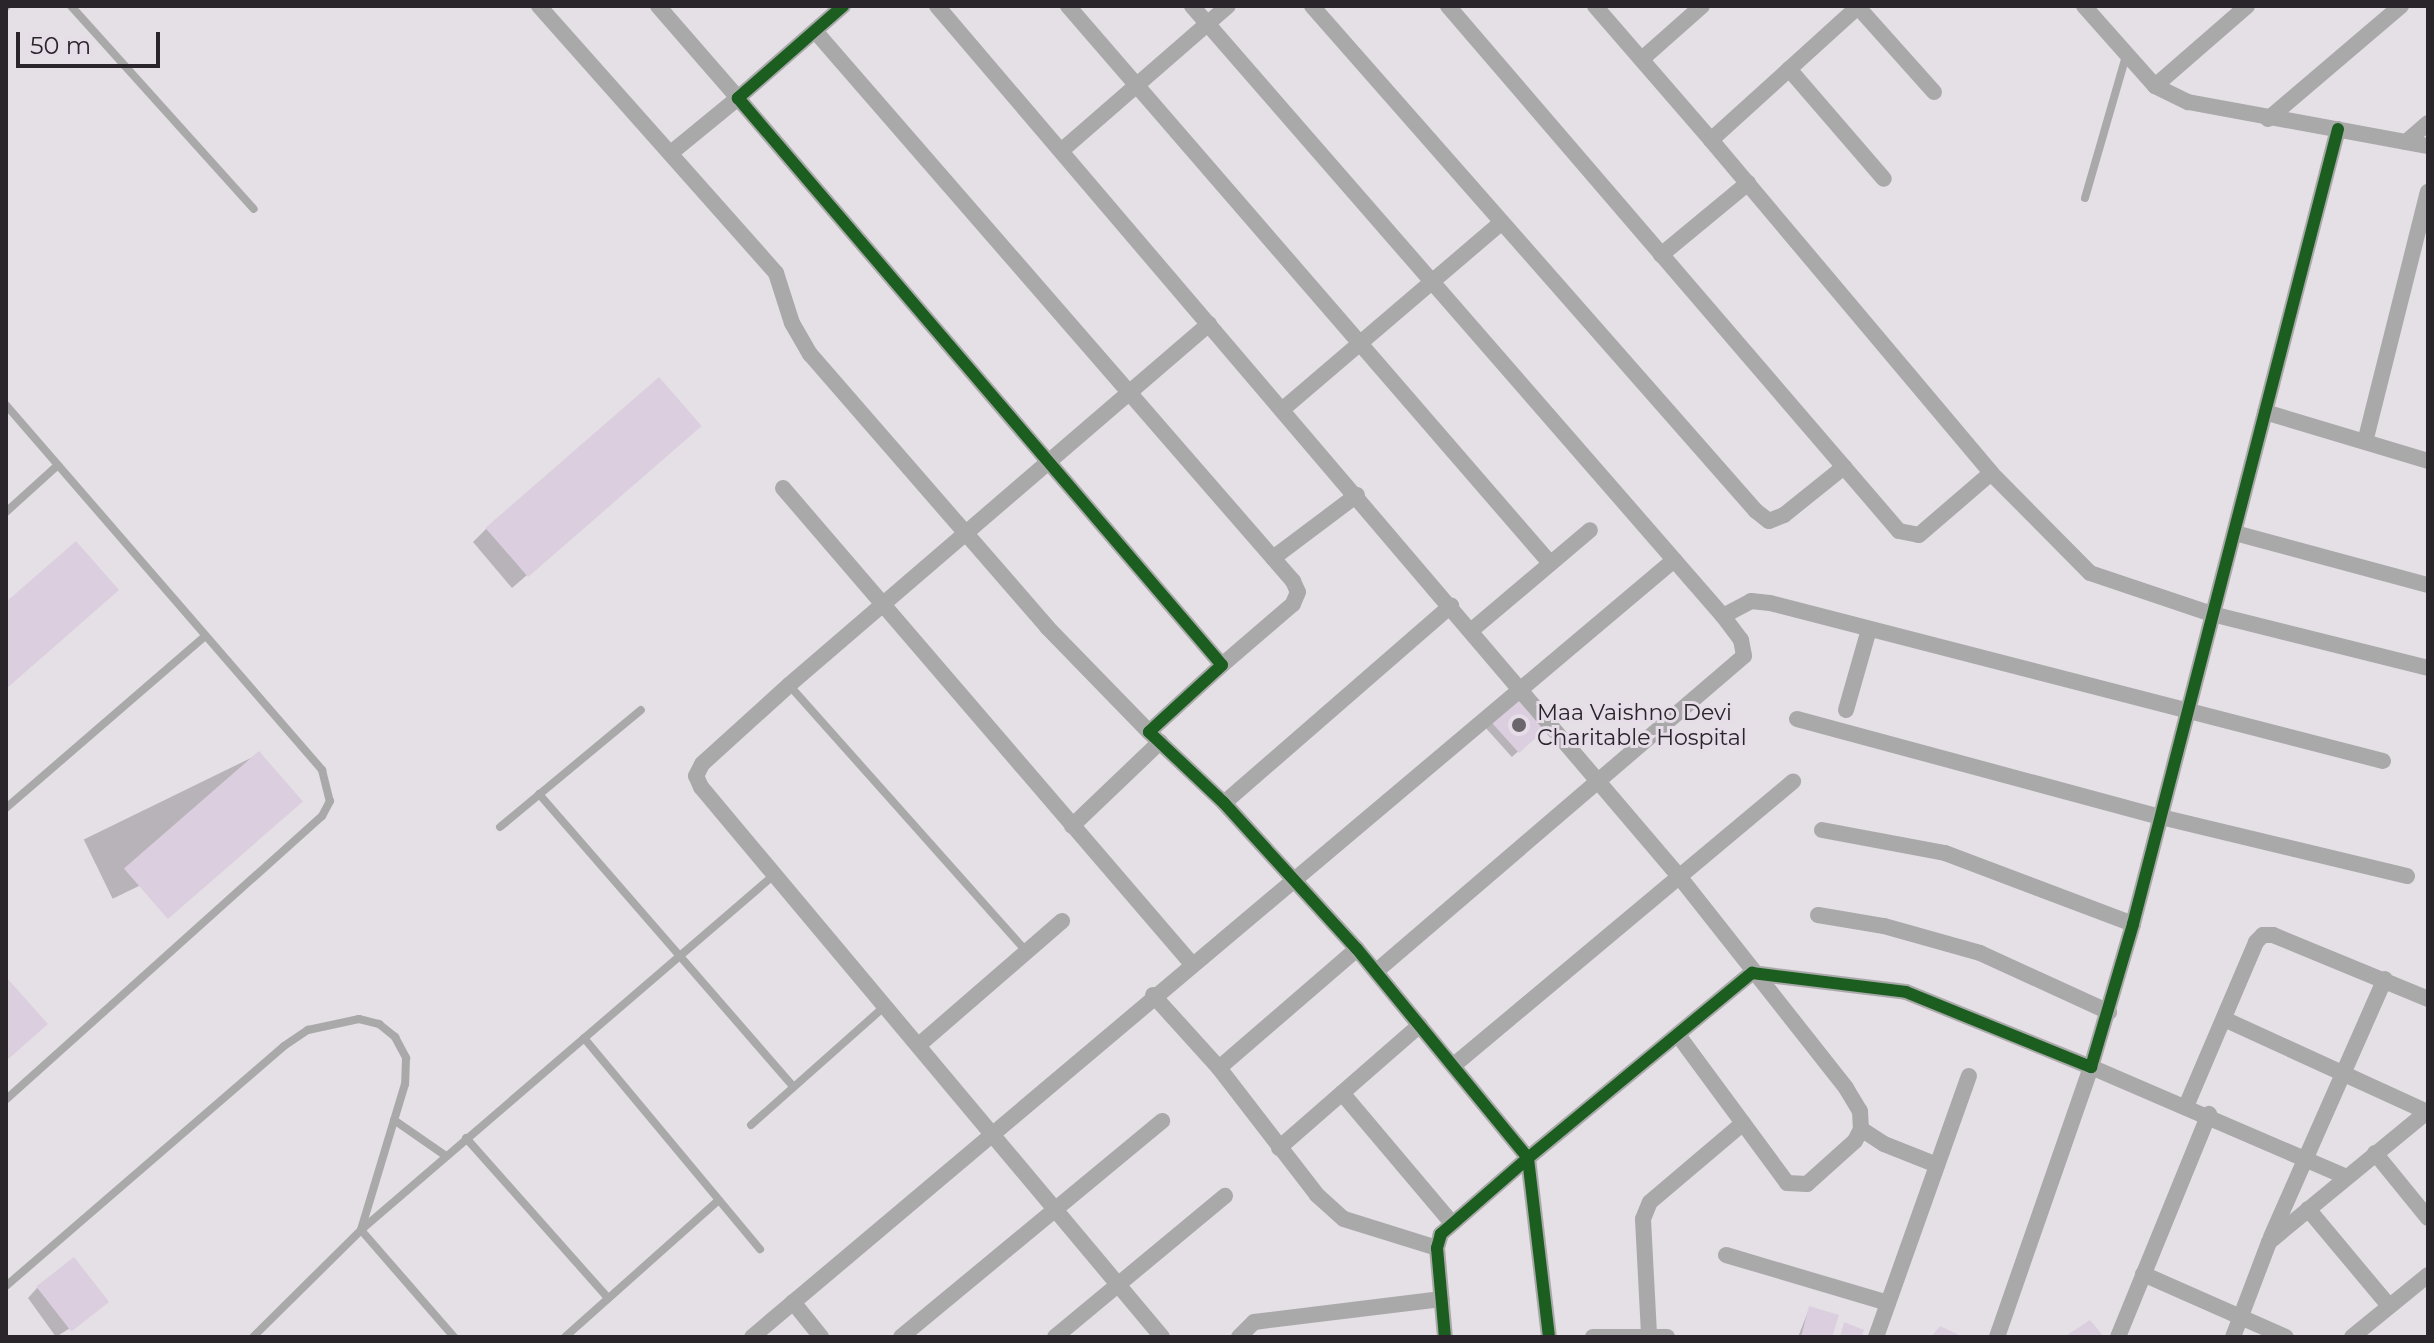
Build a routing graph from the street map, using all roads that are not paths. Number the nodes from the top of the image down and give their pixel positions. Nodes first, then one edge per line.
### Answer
1 (71, 6) edge
2 (539, 6) edge
3 (658, 6) edge
4 (843, 6) edge
5 (937, 6) edge
6 (1068, 6) edge
7 (1192, 6) edge
8 (1228, 6) edge
9 (1312, 6) edge
10 (1448, 6) edge
11 (1595, 6) edge
12 (1702, 6) edge
13 (1859, 6) edge
14 (2084, 6) edge
15 (2247, 6) edge
16 (2401, 6) edge
17 (1207, 24) junction
18 (815, 31) junction
19 (2126, 56) junction
20 (1642, 59) junction
21 (1789, 69) junction
22 (1136, 84) junction
23 (2155, 86) junction
24 (1934, 92) dead end
25 (738, 98) junction
26 (2268, 119) junction
27 (2428, 123) edge
28 (2338, 129) junction
29 (1711, 140) junction
30 (2406, 142) junction
31 (2428, 146) edge
32 (1061, 151) junction
33 (672, 152) junction
34 (1884, 179) dead end
35 (1748, 183) junction
36 (2428, 192) edge
37 (2085, 198) dead end
38 (254, 209) dead end
39 (1501, 223) junction
40 (1661, 255) junction
41 (1435, 282) junction
42 (1209, 324) junction
43 (1362, 343) junction
44 (1129, 395) junction
45 (6, 405) edge
46 (1283, 409) junction
47 (2265, 412) junction
48 (2365, 442) junction
49 (2428, 461) edge
50 (1050, 463) junction
51 (58, 465) junction
52 (1844, 467) junction
53 (1991, 473) junction
54 (783, 488) dead end
55 (1357, 495) junction
56 (6, 512) edge
57 (1590, 530) dead end
58 (970, 533) junction
59 (2235, 533) junction
60 (1273, 558) junction
61 (1674, 560) junction
62 (1550, 563) junction
63 (2428, 585) edge
64 (884, 606) junction
65 (1451, 606) junction
66 (2212, 614) junction
67 (1723, 616) junction
68 (1473, 629) junction
69 (1869, 629) junction
70 (204, 637) junction
71 (1222, 665) junction
72 (2428, 668) edge
73 (789, 685) junction
74 (1521, 689) junction
75 (641, 710) dead end
76 (1846, 710) dead end
77 (2188, 713) junction
78 (1797, 719) dead end
79 (1154, 737) junction
80 (2383, 761) dead end
81 (1602, 782) junction
82 (1793, 782) dead end
83 (539, 794) junction
84 (1224, 803) junction
85 (6, 808) edge
86 (2161, 817) junction
87 (1072, 826) junction
88 (500, 827) dead end
89 (1822, 830) dead end
90 (774, 875) junction
91 (1678, 875) junction
92 (2407, 876) dead end
93 (1295, 880) junction
94 (1818, 915) dead end
95 (1062, 921) dead end
96 (2133, 924) junction
97 (1357, 949) junction
98 (1027, 952) junction
99 (681, 955) junction
100 (1191, 963) junction
101 (1376, 971) junction
102 (1752, 973) junction
103 (2385, 979) junction
104 (1153, 995) junction
105 (2428, 999) edge
106 (886, 1004) junction
107 (2109, 1012) junction
108 (2224, 1019) junction
109 (1420, 1025) junction
110 (1678, 1035) junction
111 (584, 1038) junction
112 (920, 1044) junction
113 (1454, 1065) junction
114 (2091, 1067) junction
115 (1219, 1068) junction
116 (2343, 1071) junction
117 (1969, 1076) dead end
118 (794, 1087) junction
119 (1342, 1093) junction
120 (6, 1100) edge
121 (2187, 1104) junction
122 (2428, 1111) edge
123 (2209, 1114) junction
124 (394, 1120) junction
125 (1162, 1121) dead end
126 (1743, 1123) junction
127 (751, 1125) dead end
128 (1861, 1129) junction
129 (993, 1132) junction
130 (466, 1138) junction
131 (1279, 1148) junction
132 (2375, 1153) junction
133 (446, 1156) junction
134 (2304, 1157) junction
135 (1528, 1158) junction
136 (1937, 1165) junction
137 (2346, 1177) junction
138 (1225, 1196) dead end
139 (719, 1200) junction
140 (1057, 1209) junction
141 (2308, 1209) junction
142 (2428, 1218) edge
143 (1451, 1222) junction
144 (361, 1230) junction
145 (2269, 1242) junction
146 (1437, 1248) junction
147 (760, 1249) dead end
148 (1726, 1255) dead end
149 (2143, 1274) junction
150 (2428, 1275) edge
151 (1118, 1285) junction
152 (6, 1286) edge
153 (608, 1298) junction
154 (1442, 1299) junction
155 (793, 1302) junction
156 (1888, 1303) junction
157 (2389, 1306) junction
158 (2242, 1314) junction
159 (1649, 1334) junction
160 (253, 1337) edge
161 (454, 1337) edge
162 (565, 1337) edge
163 (752, 1337) edge
164 (821, 1337) edge
165 (901, 1337) edge
166 (1055, 1337) edge
167 (1162, 1337) edge
168 (1239, 1337) edge
169 (1445, 1337) edge
170 (1549, 1337) edge
171 (1593, 1337) edge
172 (1667, 1337) edge
173 (1876, 1337) edge
174 (1997, 1337) edge
175 (2118, 1337) edge
176 (2233, 1337) edge
177 (2286, 1337) edge
178 (2352, 1337) edge

1 - 38 lane
2 - 33 street
3 - 25 street
4 - 18 street
5 - 32 street
6 - 22 street
7 - 17 street
8 - 17 street
9 - 39 street
10 - 40 street
11 - 20 street
12 - 20 street
13 - 21 street
13 - 24 street
14 - 19 street
15 - 23 street
16 - 26 street
17 - 22 street
17 - 41 street
18 - 25 street
18 - 44 street
19 - 23 street
19 - 37 lane
20 - 29 street
21 - 29 street
21 - 34 street
22 - 32 street
22 - 43 street
23 - 26 street
25 - 33 street
25 - 50 street
26 - 28 street
27 - 30 street
28 - 30 street
28 - 47 street
29 - 35 street
30 - 31 street
32 - 42 street
33 - 58 street
35 - 40 street
35 - 53 street
36 - 48 street
39 - 41 street
39 - 52 street
40 - 52 street
41 - 43 street
41 - 61 street
42 - 44 street
42 - 46 street
43 - 46 street
43 - 62 street
44 - 50 street
44 - 60 street
45 - 51 lane
46 - 55 street
47 - 48 street
47 - 59 street
48 - 49 street
50 - 58 street
50 - 71 street
51 - 56 lane
51 - 70 lane
52 - 53 street
53 - 66 street
54 - 64 street
55 - 60 street
55 - 65 street
57 - 62 street
58 - 64 street
58 - 79 street
59 - 63 street
59 - 66 street
60 - 71 street
61 - 67 street
61 - 74 street
62 - 68 street
64 - 73 street
64 - 87 street
65 - 68 street
65 - 84 street
66 - 72 street
66 - 77 street
67 - 69 street
67 - 81 street
68 - 74 street
69 - 76 street
69 - 77 street
70 - 85 lane
70 - 120 lane
71 - 79 street
73 - 90 street
73 - 98 lane
74 - 81 street
74 - 93 street
75 - 83 lane
77 - 80 street
77 - 86 street
78 - 86 street
79 - 84 street
79 - 87 street
81 - 91 street
81 - 101 street
82 - 91 street
83 - 88 lane
83 - 99 lane
84 - 93 street
86 - 92 street
86 - 96 street
87 - 100 street
89 - 96 street
90 - 99 lane
90 - 106 street
91 - 102 street
91 - 113 street
93 - 97 street
93 - 100 street
94 - 107 street
95 - 98 street
96 - 107 street
97 - 101 street
97 - 115 street
98 - 112 street
99 - 111 lane
99 - 118 lane
100 - 104 street
101 - 109 street
102 - 110 street
102 - 114 street
102 - 128 street
103 - 105 street
103 - 108 street
103 - 116 street
104 - 115 street
104 - 129 street
106 - 112 street
106 - 118 lane
107 - 114 street
108 - 116 street
108 - 121 street
109 - 113 street
109 - 119 street
110 - 126 street
110 - 135 street
111 - 130 lane
111 - 139 lane
112 - 129 street
113 - 135 street
114 - 121 street
114 - 174 street
115 - 131 street
116 - 122 street
116 - 134 street
117 - 136 street
118 - 127 lane
119 - 131 street
119 - 143 street
121 - 123 street
122 - 132 street
123 - 134 street
123 - 149 street
124 - 133 lane
124 - 144 lane
124 - 152 lane
125 - 140 street
126 - 128 street
126 - 159 street
128 - 136 street
129 - 140 street
129 - 155 street
130 - 133 lane
130 - 153 lane
131 - 146 street
132 - 137 street
132 - 142 street
133 - 144 lane
134 - 137 street
134 - 145 street
135 - 143 street
135 - 170 street
136 - 156 street
137 - 141 street
138 - 151 street
139 - 147 lane
139 - 153 lane
140 - 151 street
140 - 165 street
141 - 145 street
141 - 157 street
143 - 146 street
144 - 160 lane
144 - 161 lane
145 - 158 street
146 - 154 street
148 - 156 street
149 - 158 street
149 - 175 street
150 - 157 street
151 - 166 street
151 - 167 street
153 - 162 lane
154 - 168 street
154 - 169 street
155 - 163 street
155 - 164 street
156 - 173 street
157 - 178 street
158 - 176 street
158 - 177 street
159 - 171 street
159 - 172 street

